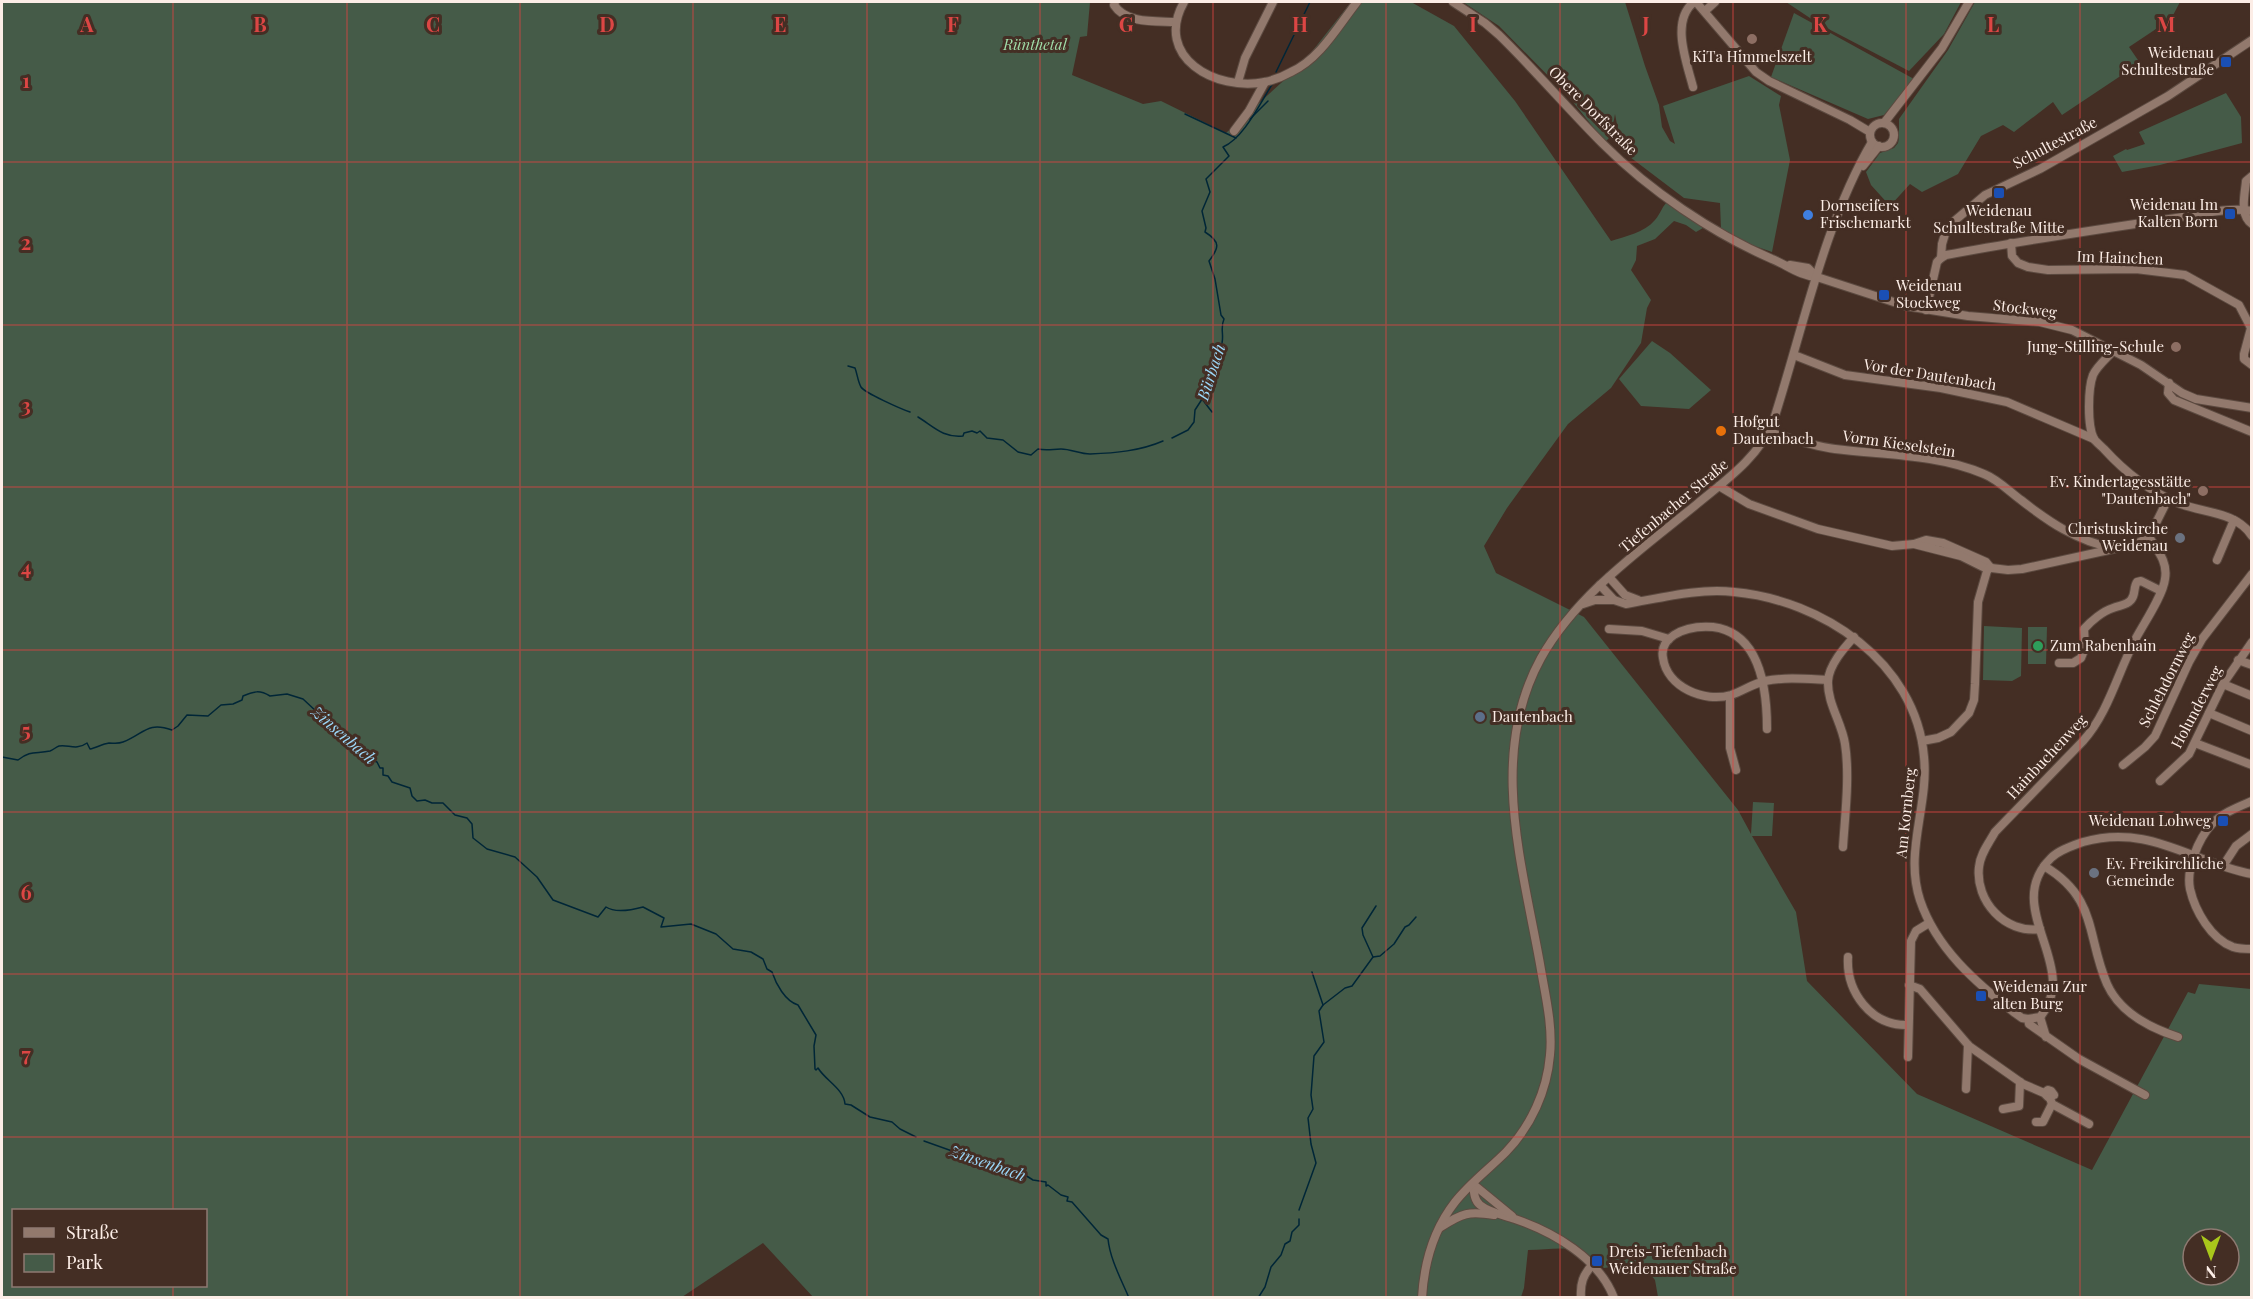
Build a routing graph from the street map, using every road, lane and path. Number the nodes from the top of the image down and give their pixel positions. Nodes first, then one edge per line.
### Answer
1 (1114, 2) edge
2 (1184, 2) edge
3 (1273, 2) edge
4 (1357, 2) edge
5 (1453, 2) edge
6 (1695, 2) edge
7 (1715, 2) edge
8 (1969, 2) edge
9 (1706, 11) junction
10 (1175, 22) junction
11 (2252, 40) edge
12 (1238, 82) junction
13 (1265, 82) junction
14 (1693, 87) dead end
15 (1887, 124) junction
16 (1871, 129) junction
17 (1234, 130) dead end
18 (1875, 144) junction
19 (2252, 176) edge
20 (2247, 210) edge
21 (2252, 224) edge
22 (2011, 243) junction
23 (1941, 258) junction
24 (1817, 276) junction
25 (1926, 310) junction
26 (2114, 350) junction
27 (1794, 355) junction
28 (2252, 365) edge
29 (2169, 383) junction
30 (2252, 408) edge
31 (2247, 427) edge
32 (1769, 432) junction
33 (2252, 432) edge
34 (2094, 439) junction
35 (1719, 486) junction
36 (2168, 499) junction
37 (2234, 520) junction
38 (2252, 536) edge
39 (2150, 537) junction
40 (2113, 548) junction
41 (2217, 560) dead end
42 (1990, 567) junction
43 (2252, 574) edge
44 (1609, 578) junction
45 (1600, 585) junction
46 (2161, 591) junction
47 (1614, 600) junction
48 (1642, 601) junction
49 (1581, 604) junction
50 (1609, 629) dead end
51 (1854, 637) junction
52 (1669, 639) junction
53 (2252, 642) edge
54 (2238, 660) junction
55 (2059, 663) dead end
56 (2252, 665) edge
57 (1828, 680) junction
58 (1764, 681) junction
59 (2223, 684) junction
60 (1730, 696) junction
61 (2252, 696) edge
62 (2209, 712) junction
63 (1767, 729) dead end
64 (2252, 731) edge
65 (1922, 741) junction
66 (2196, 742) junction
67 (2123, 765) dead end
68 (2252, 765) edge
69 (1736, 770) dead end
70 (2160, 781) dead end
71 (2252, 801) edge
72 (2252, 834) edge
73 (1844, 847) dead end
74 (2194, 854) junction
75 (2044, 866) junction
76 (2223, 866) junction
77 (2252, 874) edge
78 (1929, 923) junction
79 (2040, 929) junction
80 (2252, 949) edge
81 (1848, 957) dead end
82 (1909, 985) junction
83 (2040, 1017) junction
84 (2028, 1019) junction
85 (1908, 1025) junction
86 (2046, 1037) junction
87 (2178, 1037) dead end
88 (1968, 1045) junction
89 (1908, 1057) dead end
90 (2020, 1082) junction
91 (1966, 1089) dead end
92 (2145, 1095) dead end
93 (2049, 1099) junction
94 (2003, 1109) dead end
95 (2036, 1122) dead end
96 (2089, 1124) dead end
97 (1473, 1184) junction
98 (1512, 1218) junction
99 (1440, 1228) junction
100 (1593, 1264) junction
101 (1422, 1298) edge
102 (1581, 1298) edge
103 (1614, 1298) edge

1 - 10 street
2 - 10 street
3 - 12 street
4 - 13 street
5 - 24 street, Obere Dorfstraße
6 - 9 street
6 - 14 street
7 - 9 street
8 - 15 street
9 - 16 street
10 - 12 street
11 - 23 street, Schultestraße
12 - 13 street
13 - 17 street
15 - 16 street
15 - 18 street
16 - 18 street
18 - 24 street, Tiefenbacher Straße
19 - 20 street
20 - 21 street
20 - 22 street
22 - 23 street
22 - 28 street, Im Hainchen
23 - 25 street, Schultestraße
24 - 25 street, Stockweg
24 - 27 street, Tiefenbacher Straße
25 - 26 street, Stockweg
26 - 29 street, Stockweg
26 - 34 street
27 - 32 street, Tiefenbacher Straße
27 - 34 street, Vor der Dautenbach
29 - 30 street, Stockweg
29 - 31 street
31 - 33 street
32 - 35 street, Tiefenbacher Straße
32 - 40 street, Vorm Kieselstein
34 - 36 street
35 - 42 street
35 - 44 street, Tiefenbacher Straße
36 - 37 street
36 - 39 street
37 - 38 street
37 - 41 street
39 - 40 street
39 - 46 street, Hainbuchenweg
40 - 42 street
42 - 65 street
43 - 67 street, Schlehdornweg
44 - 45 street, Tiefenbacher Straße
44 - 48 street
45 - 47 street
45 - 49 street, Tiefenbacher Straße
46 - 55 street
46 - 79 street, Hainbuchenweg
47 - 48 street, Am Kornberg
47 - 49 street, Am Kornberg
48 - 51 street, Am Kornberg
49 - 97 street, Tiefenbacher Straße
50 - 52 street
51 - 57 street
51 - 65 street, Am Kornberg
52 - 58 street
52 - 60 street
53 - 54 street, Holunderweg
54 - 56 street
54 - 59 street, Holunderweg
57 - 58 street
57 - 73 street
58 - 60 street
58 - 63 street
59 - 61 street
59 - 62 street, Holunderweg
60 - 69 street
62 - 64 street
62 - 66 street, Holunderweg
65 - 78 street, Am Kornberg
66 - 68 street
66 - 70 street, Holunderweg
71 - 74 street
72 - 76 street
74 - 75 street
74 - 76 street
74 - 80 street
75 - 79 street
75 - 87 street
76 - 77 street
78 - 82 street
78 - 84 street, Am Kornberg
79 - 83 street
81 - 85 street
82 - 85 street
82 - 88 street
83 - 84 street
83 - 86 street
84 - 86 street, Am Kornberg
85 - 89 street
86 - 92 street, Am Kornberg
88 - 90 street
88 - 91 street
90 - 93 street
90 - 94 street
93 - 95 street
93 - 96 street
97 - 98 street
97 - 99 street, Tiefenbacher Straße
98 - 99 street
98 - 100 street
99 - 101 street, Tiefenbacher Straße
100 - 102 street
100 - 103 street

